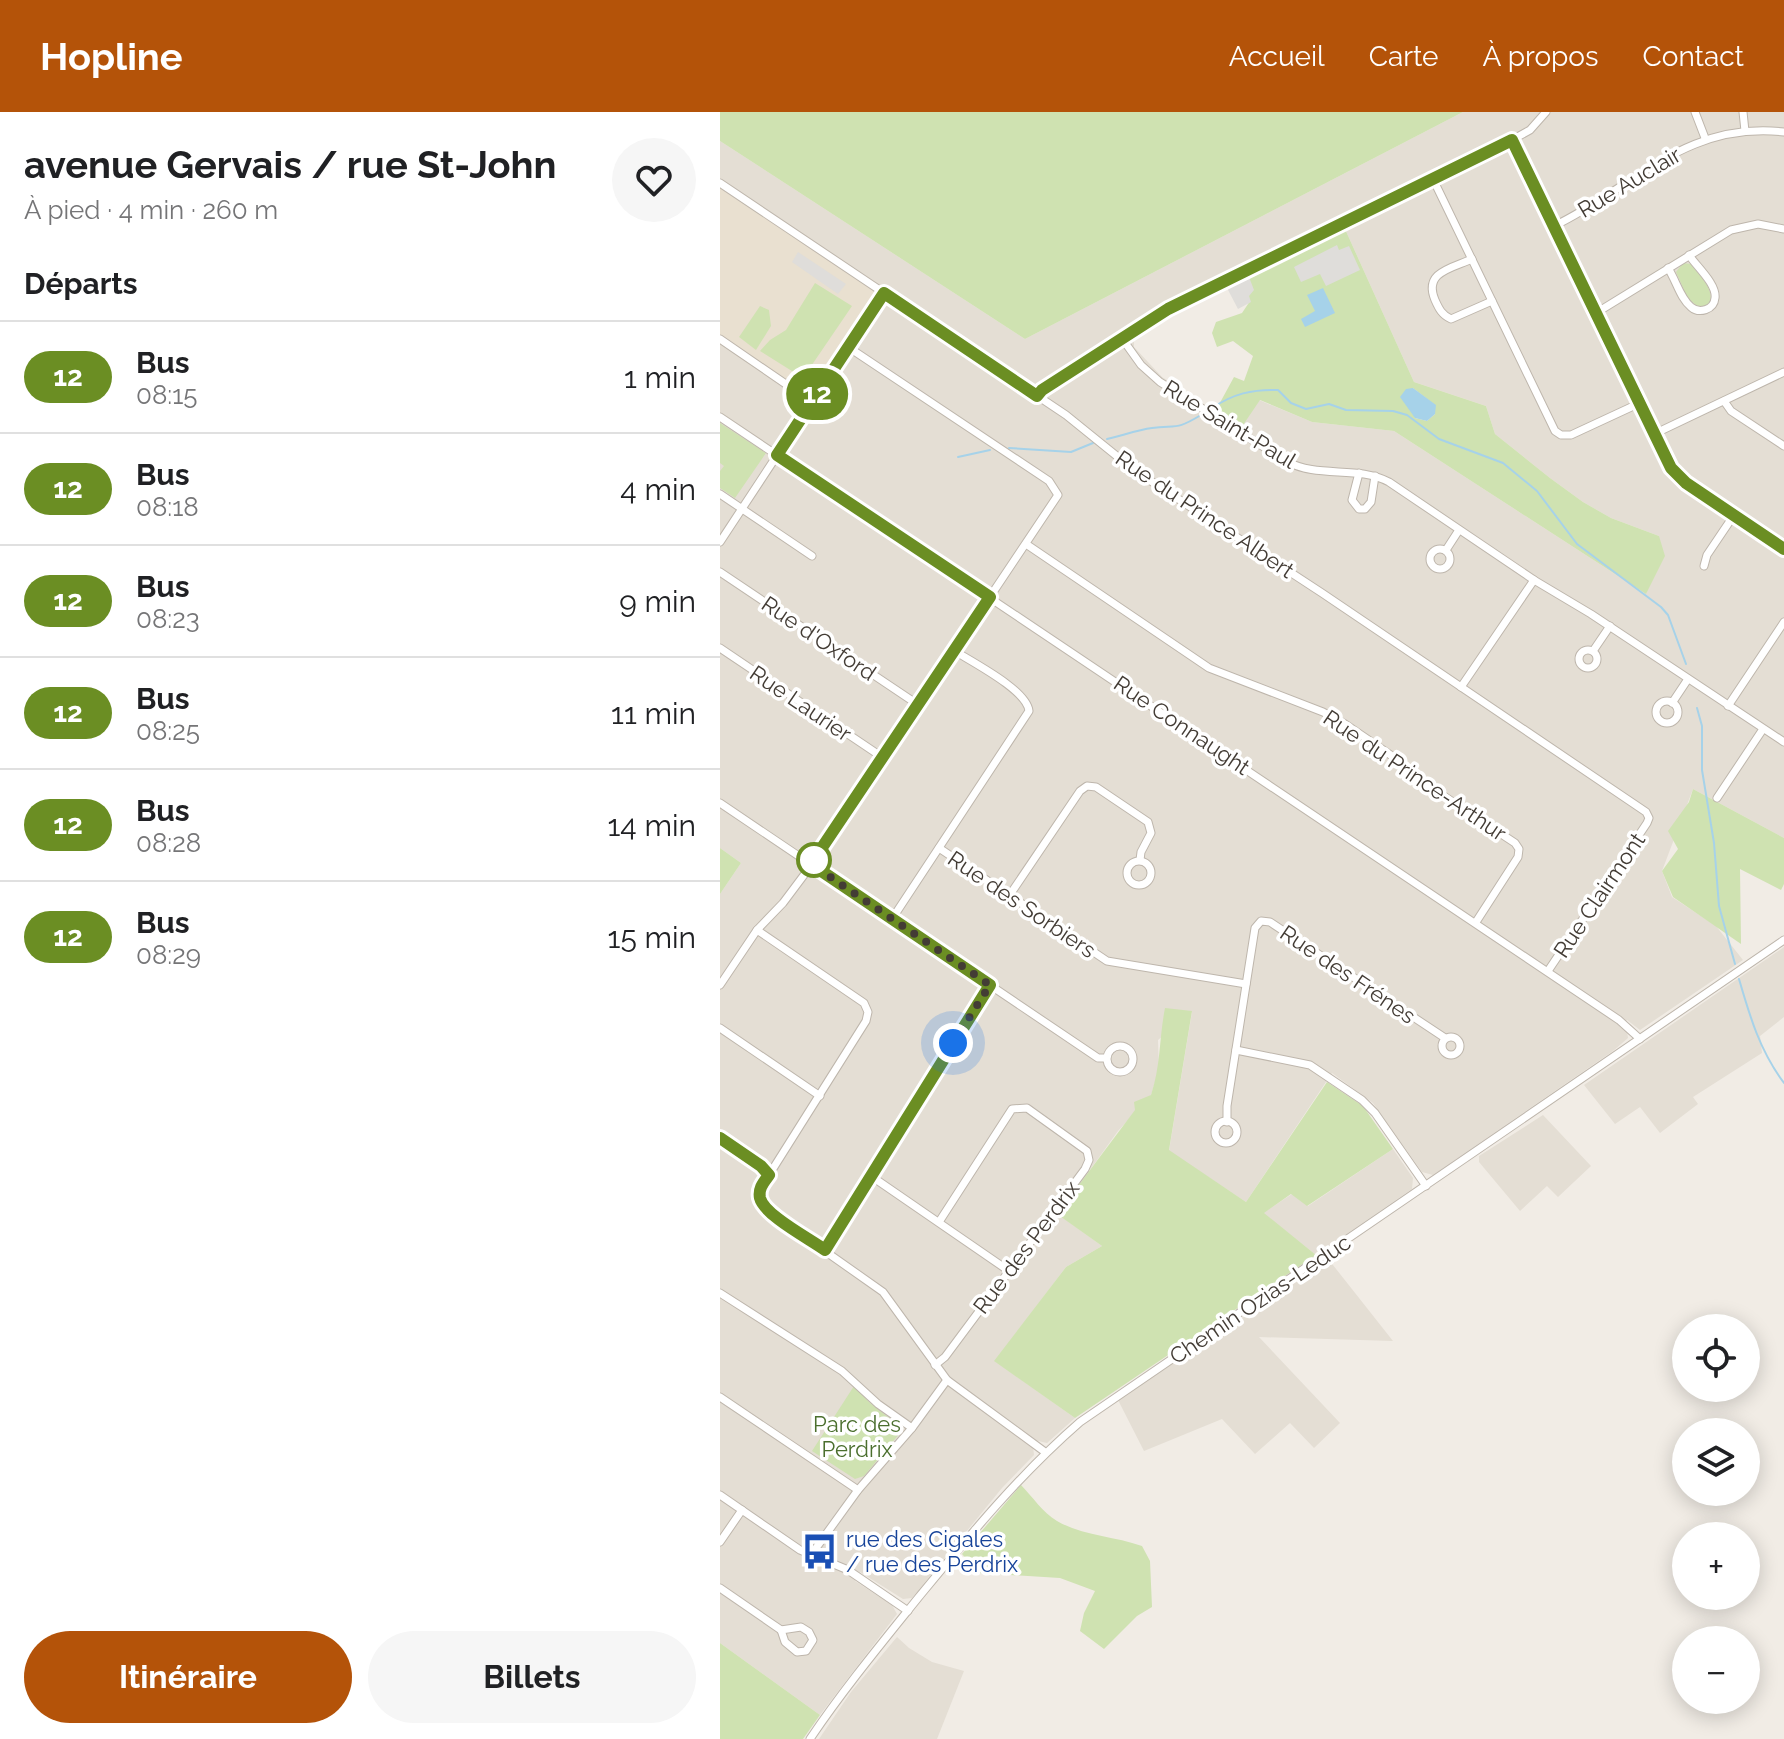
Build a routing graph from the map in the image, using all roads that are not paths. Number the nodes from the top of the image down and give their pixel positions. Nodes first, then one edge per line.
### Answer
1 (1546, 112) edge
2 (1695, 112) edge
3 (1743, 112) edge
4 (1745, 131) junction
5 (1784, 132) edge
6 (1705, 138) junction
7 (1512, 140) junction
8 (1433, 179) junction
9 (720, 183) edge
10 (1554, 226) junction
11 (1784, 229) edge
12 (1689, 255) junction
13 (1472, 259) junction
14 (1668, 268) junction
15 (884, 293) junction
16 (1492, 301) junction
17 (1596, 313) junction
18 (1121, 337) junction
19 (720, 339) edge
20 (848, 347) junction
21 (1784, 372) edge
22 (1037, 396) junction
23 (1724, 401) junction
24 (812, 402) junction
25 (1640, 403) junction
26 (720, 417) edge
27 (1654, 434) junction
28 (1784, 446) edge
29 (777, 455) junction
30 (1359, 473) junction
31 (1375, 476) junction
32 (720, 494) edge
33 (742, 508) junction
34 (1734, 515) junction
35 (1459, 530) junction
36 (720, 542) edge
37 (1026, 544) junction
38 (1784, 549) edge
39 (1446, 550) dead end
40 (812, 556) dead end
41 (1704, 566) dead end
42 (720, 572) edge
43 (1534, 580) junction
44 (990, 597) junction
45 (1784, 622) edge
46 (1610, 626) junction
47 (720, 648) edge
48 (953, 650) junction
49 (1593, 651) dead end
50 (1688, 679) junction
51 (1461, 687) junction
52 (1672, 703) dead end
53 (917, 704) junction
54 (1728, 706) junction
55 (1763, 729) junction
56 (1784, 742) edge
57 (882, 757) junction
58 (1717, 798) dead end
59 (720, 803) edge
60 (1649, 818) joint
61 (939, 848) junction
62 (1140, 860) dead end
63 (811, 864) junction
64 (1009, 896) junction
65 (892, 919) junction
66 (1476, 922) junction
67 (757, 930) junction
68 (1784, 940) edge
69 (1548, 971) junction
70 (1246, 984) junction
71 (720, 985) edge
72 (990, 985) junction
73 (720, 1028) edge
74 (1445, 1038) dead end
75 (1640, 1039) junction
76 (1236, 1050) junction
77 (1106, 1058) dead end
78 (820, 1096) junction
79 (1227, 1122) dead end
80 (720, 1138) edge
81 (769, 1175) junction
82 (871, 1176) junction
83 (1426, 1186) junction
84 (939, 1222) junction
85 (825, 1250) junction
86 (1009, 1271) junction
87 (720, 1293) edge
88 (935, 1365) junction
89 (947, 1380) junction
90 (720, 1397) edge
91 (912, 1428) junction
92 (1045, 1452) junction
93 (858, 1490) junction
94 (720, 1495) edge
95 (742, 1510) junction
96 (720, 1542) edge
97 (811, 1555) junction
98 (720, 1588) edge
99 (908, 1611) junction
100 (781, 1630) junction
101 (810, 1739) edge

1 - 7 street
2 - 6 street, Rue Auclair
3 - 4 street
4 - 5 street, Rue Auclair
4 - 6 street, Rue Auclair
6 - 10 street, Rue Auclair
7 - 8 street
7 - 10 street
8 - 13 street
8 - 18 street
9 - 15 street, Rue du Prince Albert
10 - 17 street
11 - 12 street
12 - 14 street
12 - 14 street
13 - 16 street
13 - 16 street
14 - 17 street
15 - 20 street
15 - 22 street, Rue du Prince Albert
16 - 25 street
17 - 25 street
18 - 22 street
18 - 30 street, Rue Saint-Paul
19 - 24 street
20 - 24 street
20 - 37 street
21 - 23 street
22 - 51 street, Rue du Prince Albert
23 - 27 street
23 - 28 street
24 - 29 street
25 - 27 street
26 - 29 street, Rue Connaught
27 - 34 street
29 - 33 street
29 - 44 street, Rue Connaught
30 - 31 street, Rue Saint-Paul
30 - 31 street
31 - 35 street, Rue Saint-Paul
32 - 33 street
33 - 36 street
33 - 40 street
34 - 38 street
34 - 41 street
35 - 39 street
35 - 43 street, Rue Saint-Paul
37 - 44 street
37 - 66 street, Rue du Prince-Arthur
42 - 53 street, Rue d'Oxford
43 - 46 street, Rue Saint-Paul
43 - 51 street
44 - 48 street
44 - 66 street, Rue Connaught
45 - 54 street
46 - 49 street
46 - 50 street, Rue Saint-Paul
47 - 57 street, Rue Laurier
48 - 53 street
48 - 61 street
50 - 52 street
50 - 54 street, Rue Saint-Paul
51 - 60 street, Rue du Prince Albert
53 - 57 street
54 - 55 street, Rue Saint-Paul
55 - 56 street, Rue Saint-Paul
55 - 58 street
57 - 63 street
59 - 63 street
60 - 69 street, Rue Clairmont
61 - 64 street, Rue des Sorbiers
61 - 65 street
62 - 64 street
63 - 65 street
63 - 67 street
64 - 70 street, Rue des Sorbiers
65 - 72 street
66 - 69 street, Rue Connaught
67 - 71 street
67 - 78 street
68 - 75 street, Chemin Ozias-Leduc
69 - 75 street, Rue Connaught
70 - 74 street, Rue des Frénes
70 - 76 street, Rue des Frénes
72 - 77 street
72 - 82 street
73 - 78 street
75 - 83 street, Chemin Ozias-Leduc
76 - 79 street, Rue des Frénes
76 - 83 street
78 - 81 street
80 - 81 street
81 - 85 street
82 - 84 street
82 - 85 street
83 - 92 street, Chemin Ozias-Leduc
84 - 86 street
84 - 86 street, Rue des Perdrix
85 - 88 street
86 - 88 street, Rue des Perdrix
87 - 91 street
88 - 89 street
89 - 91 street
89 - 92 street
90 - 93 street
91 - 93 street
92 - 99 street, Chemin Ozias-Leduc
93 - 97 street
94 - 95 street
95 - 96 street
95 - 97 street
97 - 99 street
98 - 100 street
99 - 101 street, Chemin Ozias-Leduc
100 - 100 street

